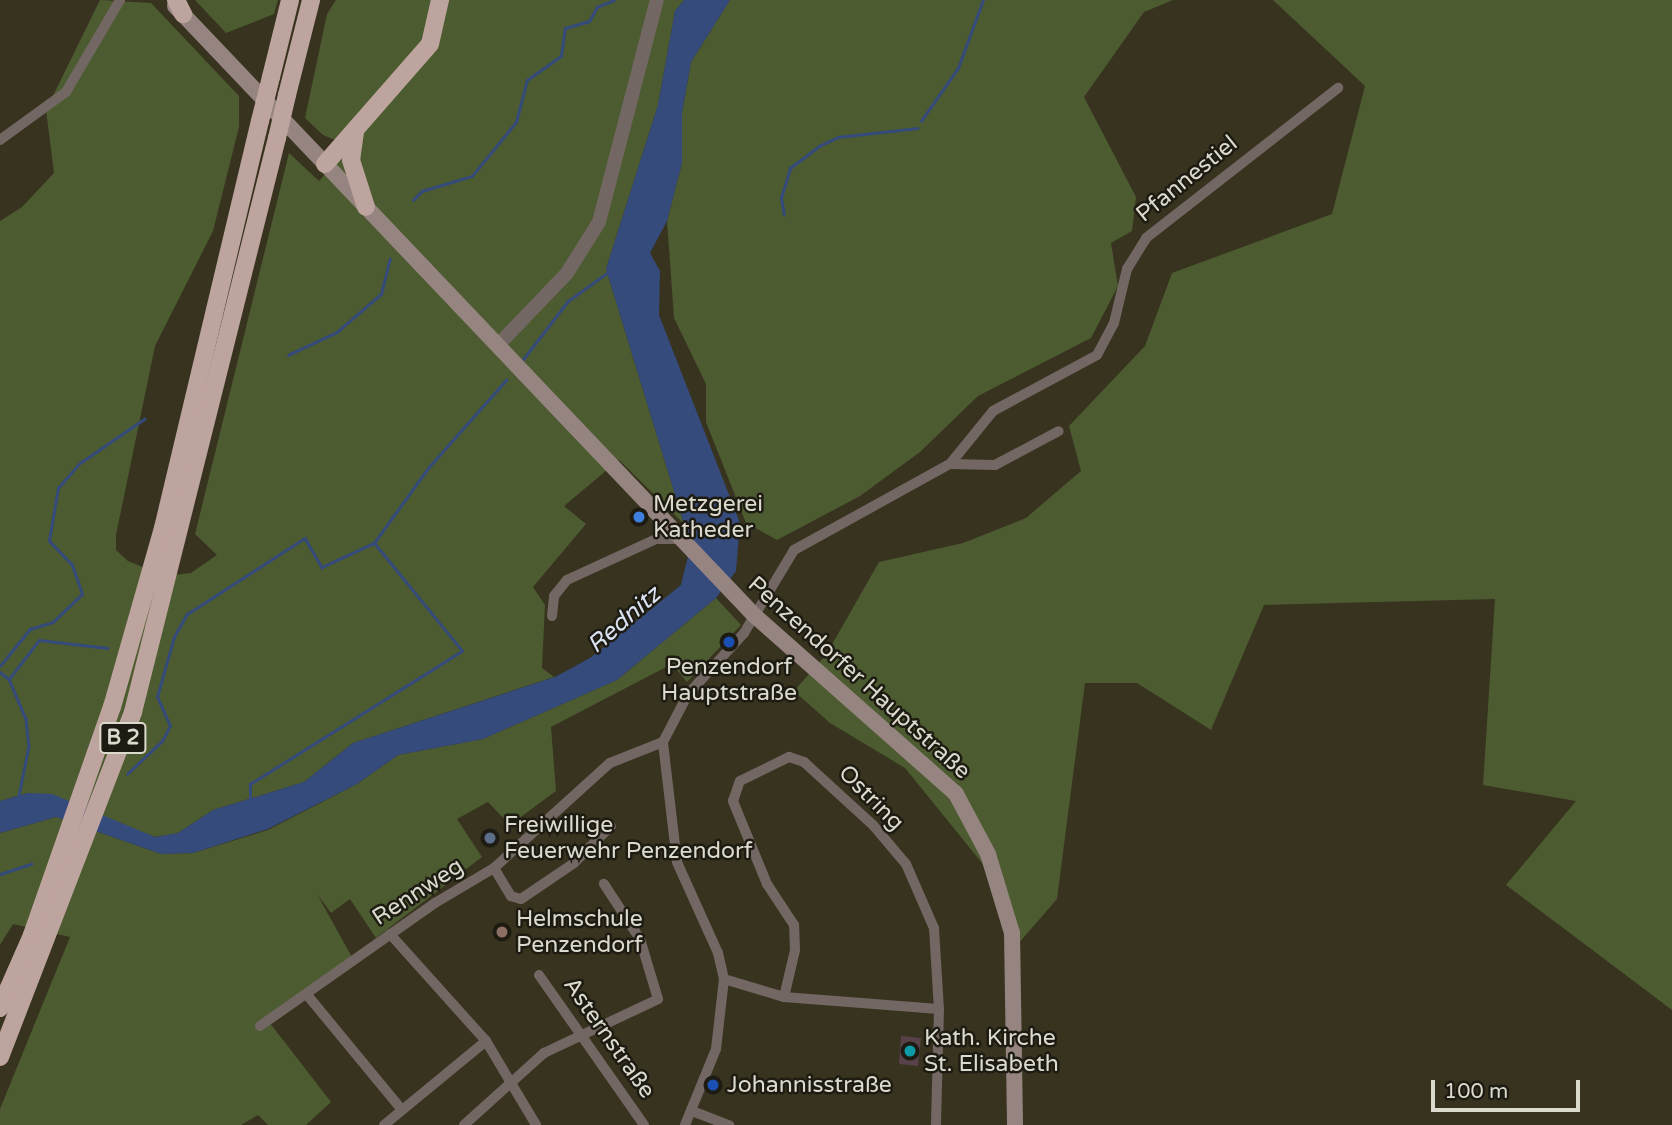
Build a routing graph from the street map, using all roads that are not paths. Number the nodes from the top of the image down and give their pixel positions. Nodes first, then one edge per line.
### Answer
1 (120, 0) edge
2 (169, 0) edge
3 (290, 0) edge
4 (311, 0) edge
5 (321, 0) edge
6 (439, 0) edge
7 (657, 0) edge
8 (180, 7) edge
9 (297, 52) junction
10 (1338, 88) dead end
11 (355, 132) junction
12 (0, 140) edge
13 (325, 164) junction
14 (366, 206) junction
15 (498, 345) junction
16 (1059, 431) dead end
17 (950, 464) junction
18 (172, 530) junction
19 (685, 542) junction
20 (754, 615) junction
21 (552, 616) dead end
22 (663, 742) junction
23 (611, 826) dead end
24 (494, 868) junction
25 (604, 884) dead end
26 (390, 934) junction
27 (539, 975) dead end
28 (724, 979) junction
29 (308, 996) junction
30 (784, 997) junction
31 (0, 1008) edge
32 (939, 1009) junction
33 (260, 1026) dead end
34 (580, 1031) junction
35 (486, 1041) junction
36 (0, 1057) edge
37 (514, 1082) junction
38 (401, 1109) junction
39 (692, 1111) junction
40 (384, 1125) edge
41 (464, 1125) edge
42 (536, 1125) edge
43 (644, 1125) edge
44 (685, 1125) edge
45 (729, 1125) edge
46 (936, 1125) edge
47 (1015, 1125) edge

1 - 12 street
2 - 8 main road, Penzendorfer Hauptstraße
3 - 18 highway, B 2, bridge
4 - 9 highway, B 2
5 - 9 highway
6 - 11 highway
7 - 15 street
8 - 13 main road, Penzendorfer Hauptstraße
9 - 18 highway, B 2, bridge
10 - 17 street, Pfannestiel
11 - 13 highway
11 - 14 highway
13 - 14 main road, Penzendorfer Hauptstraße
14 - 15 main road, Penzendorfer Hauptstraße
15 - 19 main road, Penzendorfer Hauptstraße
16 - 17 street
17 - 20 street, Pfannestiel
18 - 31 highway, B 2
18 - 36 highway, B 2
19 - 20 main road, Penzendorfer Hauptstraße
19 - 21 street
20 - 22 street, Pfannestiel
20 - 47 main road, Penzendorfer Hauptstraße
22 - 24 street, Rennweg
22 - 28 street
23 - 24 street
24 - 26 street, Rennweg
25 - 34 street
26 - 29 street, Rennweg
26 - 35 street
27 - 34 street, Asternstraße
28 - 30 street
28 - 39 street
29 - 33 street, Rennweg
29 - 38 street
30 - 32 street
30 - 32 street, Ostring
32 - 46 street
34 - 37 street
34 - 43 street, Asternstraße
35 - 37 street
35 - 38 street
37 - 41 street
37 - 42 street
38 - 40 street
39 - 44 street
39 - 45 street

